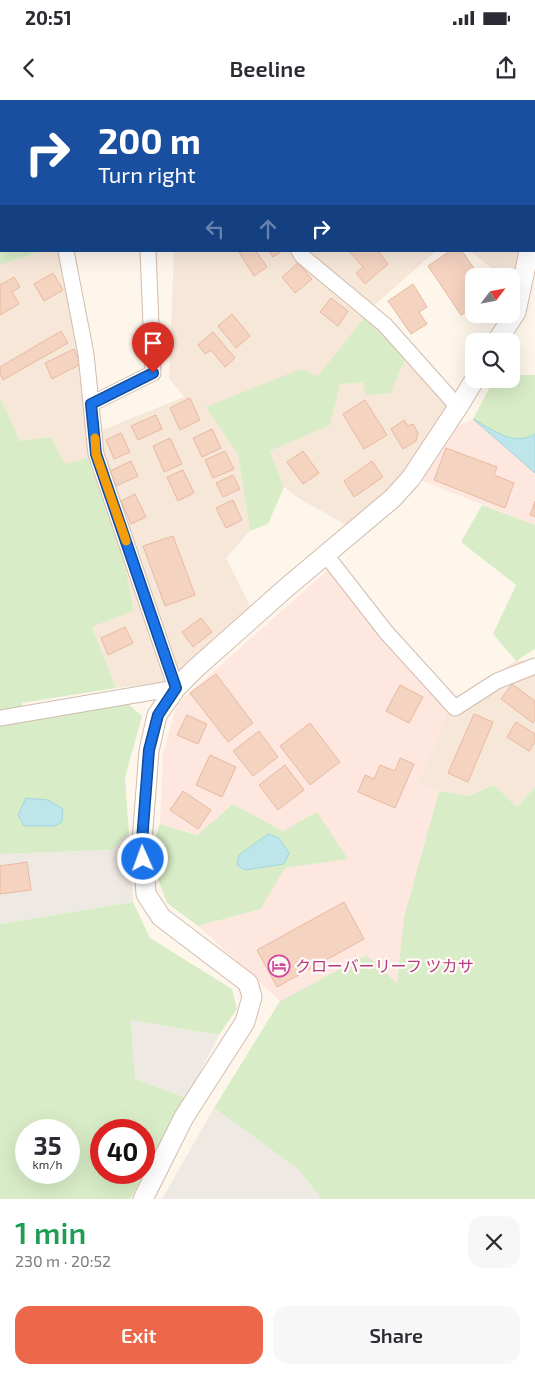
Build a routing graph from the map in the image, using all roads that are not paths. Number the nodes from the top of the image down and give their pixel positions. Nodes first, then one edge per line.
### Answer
1 (66, 252) edge
2 (148, 252) edge
3 (300, 252) edge
4 (529, 252) edge
5 (503, 333) edge
6 (469, 388) edge
7 (91, 404) junction
8 (458, 407) junction
9 (326, 554) junction
10 (535, 666) edge
11 (176, 688) junction
12 (0, 718) edge
13 (143, 1199) edge

1 - 7 street
2 - 7 street
3 - 8 street
4 - 5 street
6 - 8 street
7 - 11 street
8 - 9 street
9 - 10 street
9 - 11 street
11 - 12 street
11 - 13 street

